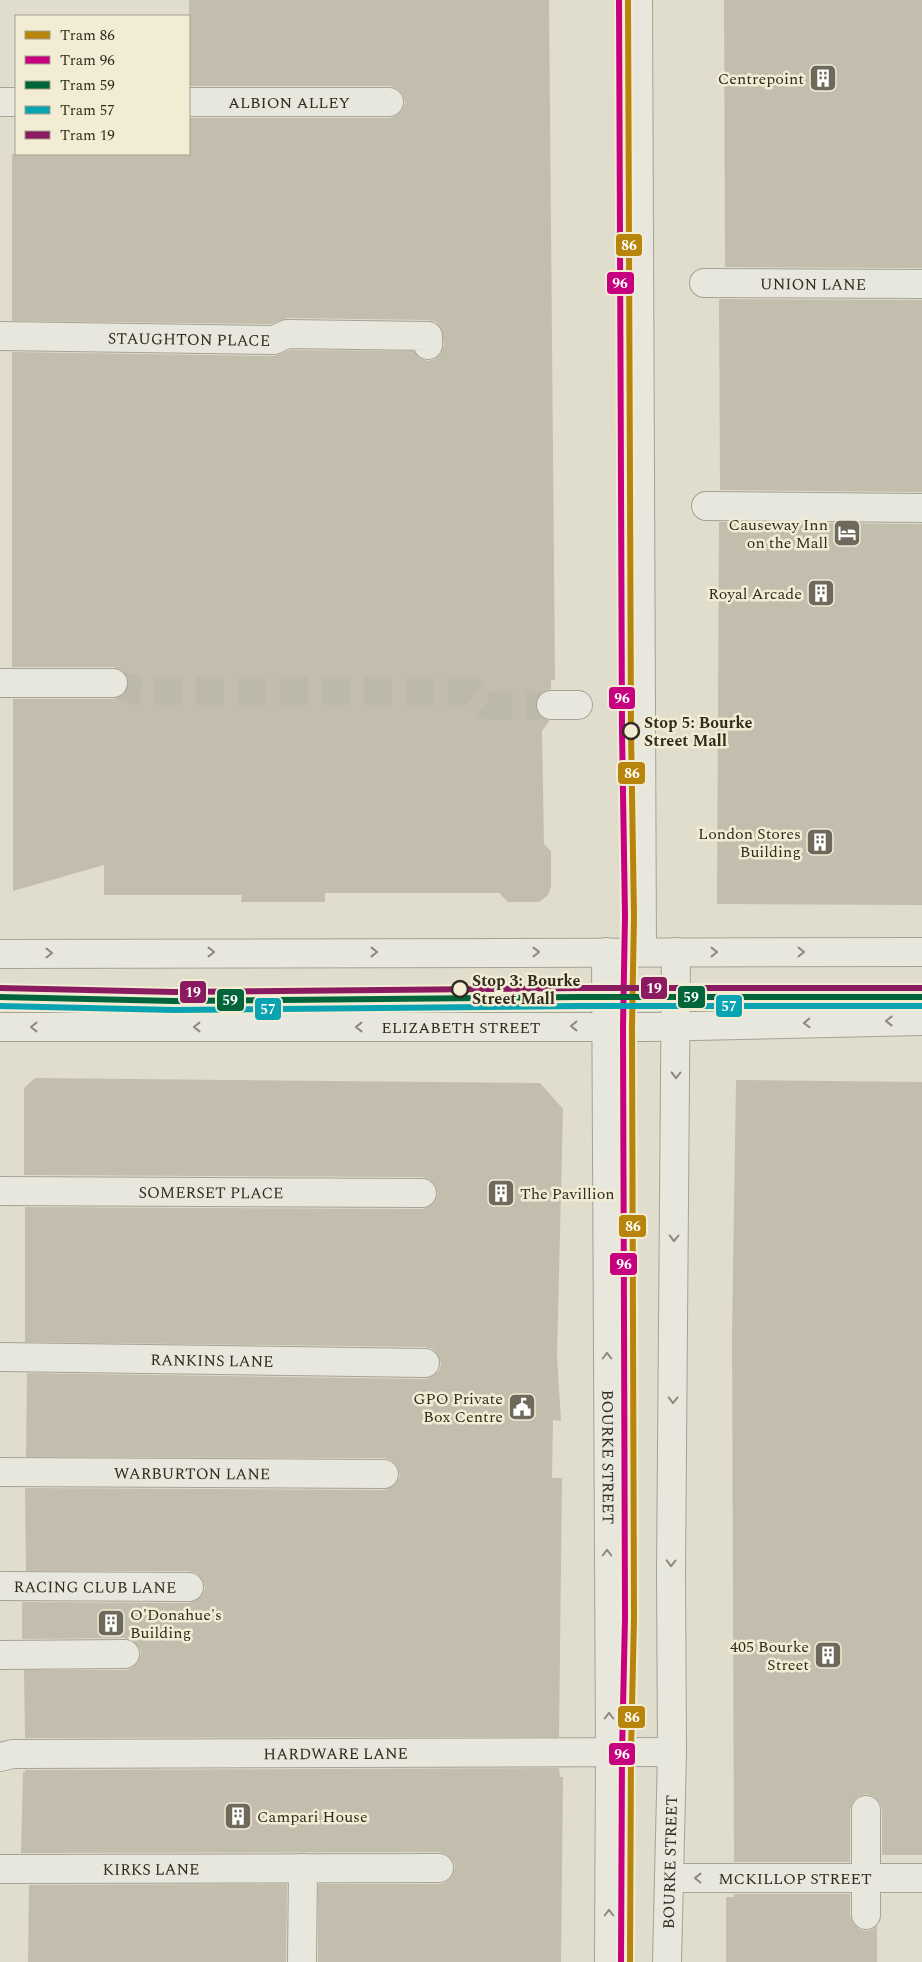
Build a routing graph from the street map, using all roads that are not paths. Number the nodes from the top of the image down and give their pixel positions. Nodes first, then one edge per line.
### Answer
1 (638, 0) edge
2 (0, 102) edge
3 (15, 102) edge
4 (190, 102) edge
5 (389, 102) dead end
6 (714, 284) dead end
7 (922, 284) edge
8 (0, 336) edge
9 (428, 345) dead end
10 (706, 506) dead end
11 (922, 508) edge
12 (113, 682) tunnel mouth
13 (0, 683) edge
14 (551, 705) tunnel mouth
15 (578, 705) dead end
16 (606, 952) junction
17 (642, 952) junction
18 (676, 952) junction
19 (922, 952) edge
20 (0, 954) edge
21 (922, 1021) edge
22 (676, 1026) junction
23 (0, 1027) edge
24 (606, 1027) junction
25 (0, 1191) edge
26 (422, 1193) dead end
27 (0, 1356) edge
28 (424, 1363) dead end
29 (0, 1472) edge
30 (384, 1474) dead end
31 (0, 1586) edge
32 (189, 1587) dead end
33 (125, 1654) dead end
34 (0, 1655) edge
35 (672, 1752) junction
36 (610, 1753) junction
37 (0, 1757) edge
38 (866, 1810) dead end
39 (303, 1868) junction
40 (439, 1868) dead end
41 (0, 1869) edge
42 (670, 1878) junction
43 (866, 1878) junction
44 (922, 1878) edge
45 (866, 1915) dead end
46 (302, 1962) edge
47 (609, 1962) edge
48 (667, 1962) edge

1 - 17 street
2 - 3 street
4 - 5 street, ALBION ALLEY
6 - 7 street, UNION LANE
8 - 9 street, STAUGHTON PLACE
10 - 11 street
12 - 13 street
14 - 15 street
16 - 17 street
20 -> 16 street
16 - 24 street, BOURKE STREET
17 - 18 street
18 -> 19 street
18 - 22 street, BOURKE STREET
21 -> 22 street, ELIZABETH STREET
22 - 24 street, ELIZABETH STREET
22 -> 35 street, BOURKE STREET
24 -> 23 street, ELIZABETH STREET
36 -> 24 street, BOURKE STREET
25 - 26 street, SOMERSET PLACE
27 - 28 street, RANKINS LANE
29 - 30 street, WARBURTON LANE
31 - 32 street, RACING CLUB LANE
33 - 34 street
35 - 36 street, HARDWARE LANE
35 - 42 street, BOURKE STREET
36 - 37 street, HARDWARE LANE
47 -> 36 street, BOURKE STREET
38 - 43 street
39 - 40 street, KIRKS LANE
39 - 41 street, KIRKS LANE
39 - 46 street
43 -> 42 street, MCKILLOP STREET
42 - 48 street, BOURKE STREET
43 - 44 street, MCKILLOP STREET
43 - 45 street

